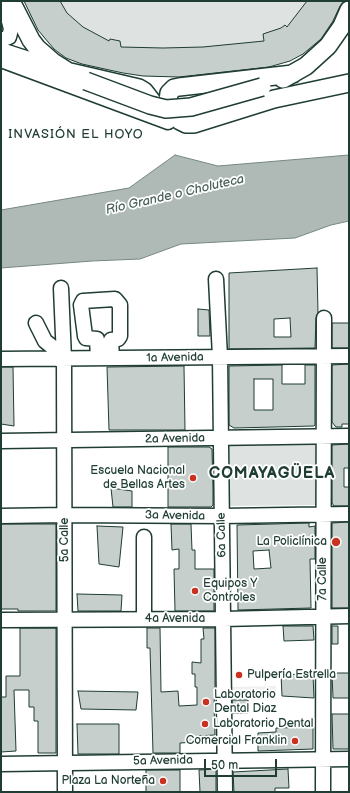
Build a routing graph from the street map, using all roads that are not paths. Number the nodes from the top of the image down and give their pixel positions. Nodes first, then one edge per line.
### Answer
1 (9, 2) edge
2 (349, 10) edge
3 (349, 34) edge
4 (1, 40) edge
5 (328, 46) junction
6 (1, 50) edge
7 (1, 60) edge
8 (66, 71) junction
9 (294, 74) junction
10 (349, 83) edge
11 (349, 90) edge
12 (168, 122) junction
13 (216, 279) dead end
14 (61, 288) dead end
15 (324, 318) dead end
16 (36, 323) dead end
17 (97, 339) junction
18 (111, 340) junction
19 (323, 356) junction
20 (349, 356) edge
21 (220, 357) junction
22 (105, 358) junction
23 (1, 359) edge
24 (61, 359) junction
25 (323, 436) junction
26 (349, 436) edge
27 (221, 438) junction
28 (1, 440) edge
29 (64, 440) junction
30 (323, 514) junction
31 (349, 514) edge
32 (65, 515) junction
33 (1, 516) edge
34 (222, 516) junction
35 (144, 537) dead end
36 (323, 616) junction
37 (349, 616) edge
38 (65, 619) junction
39 (144, 619) junction
40 (223, 619) junction
41 (1, 620) edge
42 (323, 759) junction
43 (349, 759) edge
44 (224, 760) junction
45 (65, 763) junction
46 (1, 764) edge
47 (65, 792) edge
48 (225, 792) edge
49 (323, 792) edge

1 - 4 street
1 - 8 main road
2 - 5 main road
3 - 5 main road
5 - 9 main road
6 - 8 street
7 - 12 street
8 - 9 main road, bridge
8 - 12 main road
9 - 10 main road
11 - 12 main road
13 - 21 street, 6a Calle
14 - 24 street, 5a Calle
15 - 19 street, 7a Calle
16 - 24 street
17 - 18 street
17 - 18 street
17 - 22 street
18 - 22 street
19 - 20 street, 1a Avenida
19 - 21 street, 1a Avenida
19 - 25 street, 7a Calle
21 - 22 street, 1a Avenida
21 - 27 street, 6a Calle
22 - 24 street, 1a Avenida
23 - 24 street, 1a Avenida
24 - 29 street, 5a Calle
25 - 26 street, 2a Avenida
25 - 27 street, 2a Avenida
25 - 30 street, 7a Calle
27 - 29 street, 2a Avenida
27 - 34 street, 6a Calle
28 - 29 street, 2a Avenida
29 - 32 street, 5a Calle
30 - 31 street, 3a Avenida
30 - 34 street, 3a Avenida
30 - 36 street, 7a Calle
32 - 33 street, 3a Avenida
32 - 34 street, 3a Avenida
32 - 38 street, 5a Calle
34 - 40 street, 6a Calle
35 - 39 street
36 - 37 street, 4a Avenida
36 - 40 street, 4a Avenida
36 - 42 street, 7a Calle
38 - 39 street, 4a Avenida
38 - 41 street, 4a Avenida
38 - 45 street, 5a Calle
39 - 40 street, 4a Avenida
40 - 44 street, 6a Calle
42 - 43 street, 5a Avenida
42 - 44 street, 5a Avenida
42 - 49 street, 7a Calle
44 - 45 street, 5a Avenida
44 - 48 street, 6a Calle
45 - 46 street, 5a Avenida
45 - 47 street, 5a Calle

